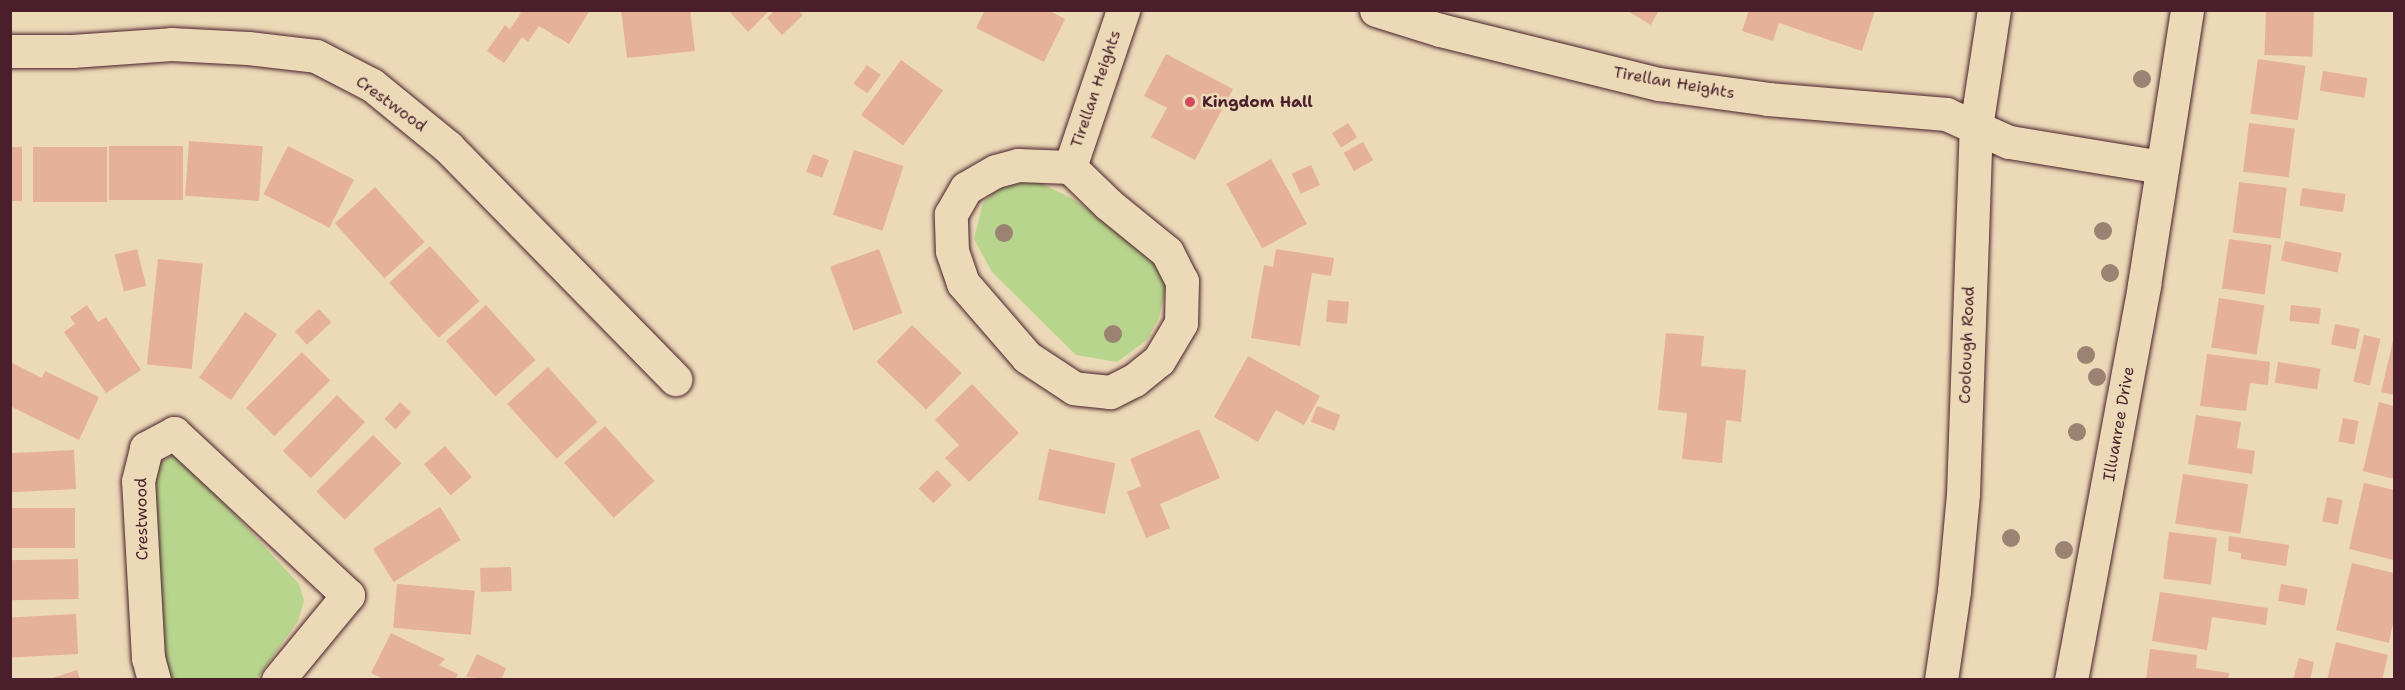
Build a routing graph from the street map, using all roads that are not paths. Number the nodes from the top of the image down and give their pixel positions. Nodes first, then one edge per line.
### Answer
1 (1123, 10) edge
2 (1376, 10) edge
3 (1994, 10) edge
4 (2187, 11) edge
5 (10, 51) edge
6 (1976, 127) junction
7 (1070, 167) junction
8 (2162, 167) junction
9 (675, 378) dead end
10 (154, 680) edge
11 (278, 680) edge
12 (1941, 680) edge
13 (2071, 680) edge

1 - 7 street, Tirellan Heights
2 - 6 street, Tirellan Heights
3 - 6 street, Coolough Road
4 - 8 street, Illuanree Drive
5 - 9 street, Crestwood
6 - 8 street
6 - 12 street, Coolough Road
7 - 7 street, Tirellan Heights
8 - 13 street, Illuanree Drive
10 - 11 street, Crestwood

